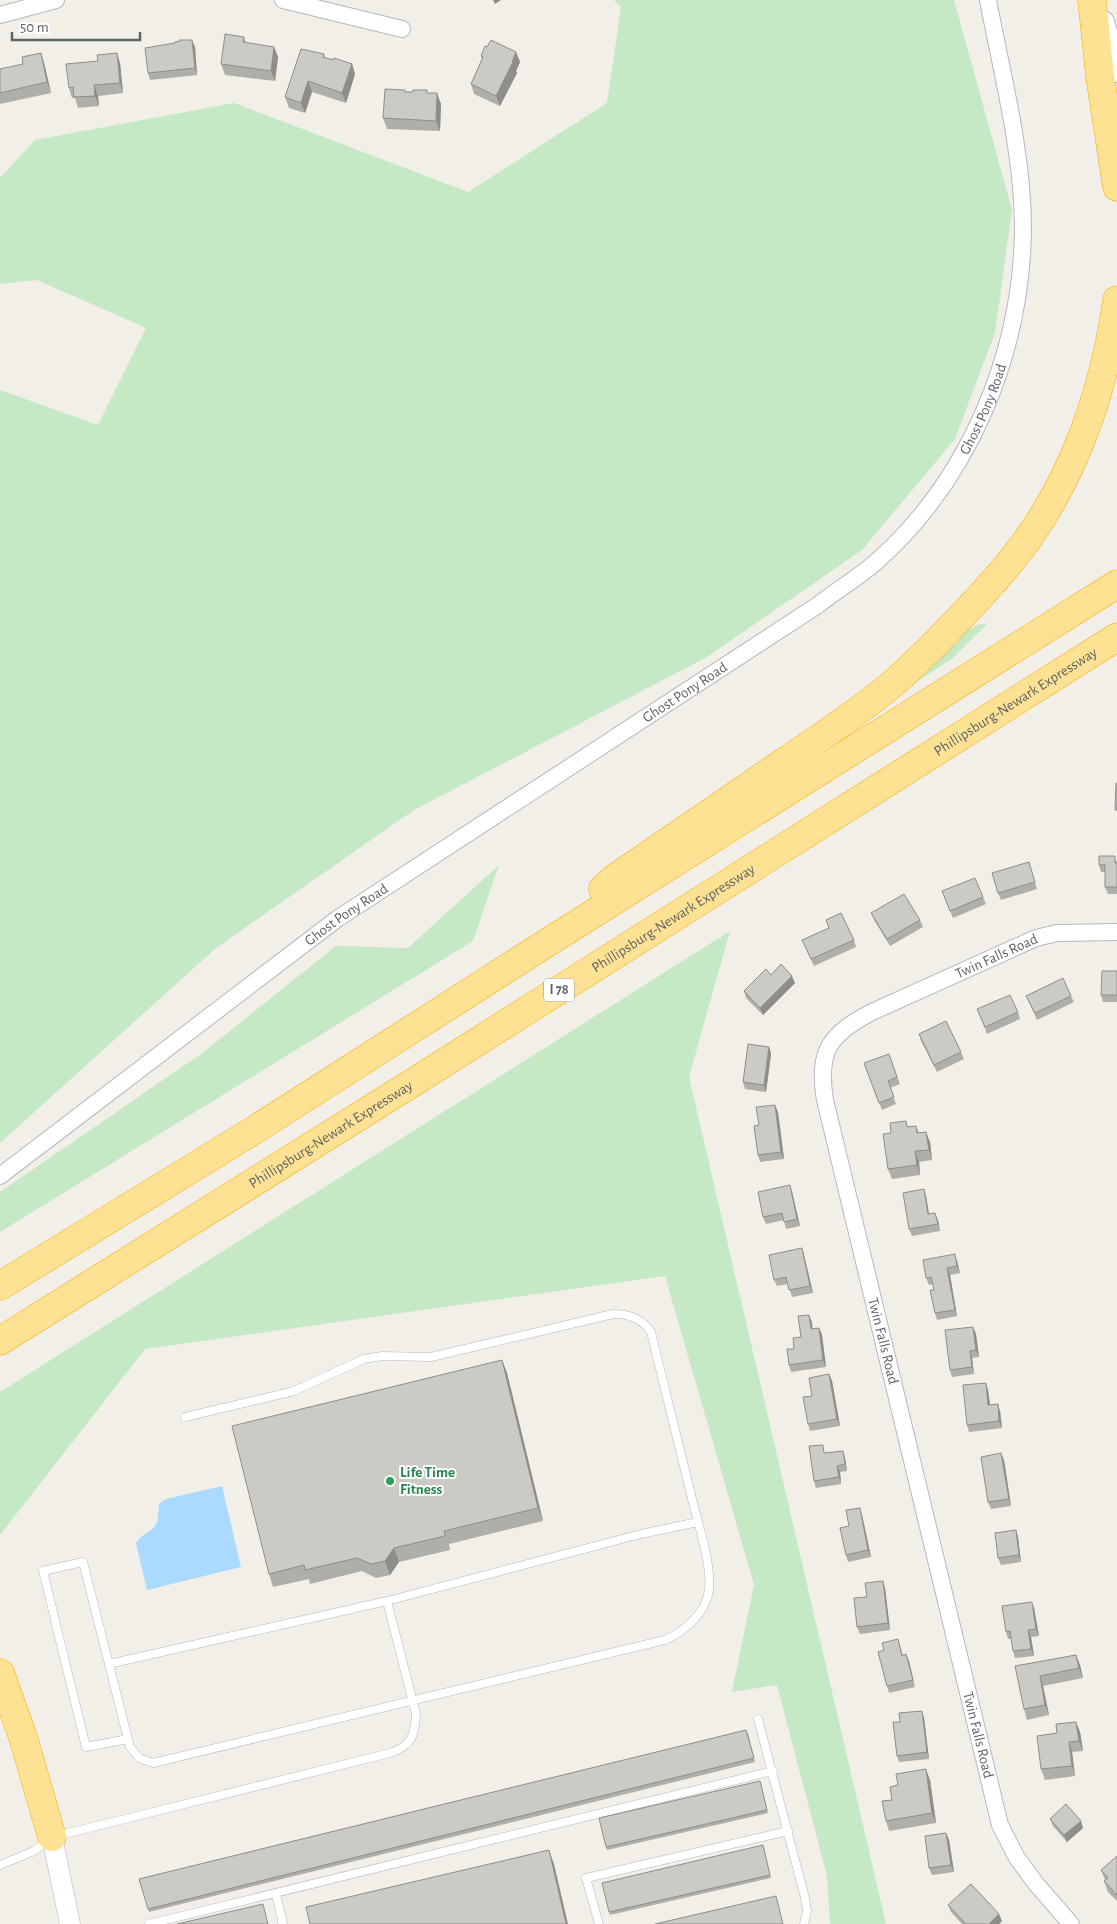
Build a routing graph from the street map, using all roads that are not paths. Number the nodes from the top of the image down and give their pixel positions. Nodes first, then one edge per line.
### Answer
1 (56, 0) edge
2 (282, 0) edge
3 (988, 0) edge
4 (1097, 6) edge
5 (0, 15) edge
6 (402, 29) dead end
7 (1117, 40) edge
8 (1117, 71) edge
9 (1117, 187) edge
10 (1117, 300) edge
11 (1117, 584) edge
12 (1117, 637) edge
13 (1117, 932) edge
14 (542, 946) junction
15 (0, 1176) edge
16 (0, 1286) edge
17 (0, 1341) edge
18 (185, 1417) dead end
19 (698, 1522) junction
20 (387, 1601) junction
21 (109, 1664) junction
22 (0, 1673) edge
23 (414, 1702) junction
24 (758, 1719) dead end
25 (128, 1739) junction
26 (773, 1771) junction
27 (788, 1832) junction
28 (52, 1837) junction
29 (0, 1865) edge
30 (276, 1894) junction
31 (70, 1924) edge
32 (149, 1924) edge
33 (283, 1924) edge
34 (599, 1924) edge
35 (804, 1924) edge
36 (1071, 1924) edge

1 - 5 street
2 - 6 street
3 - 15 street, Ghost Pony Road
4 - 7 highway
4 - 8 main road
4 - 9 highway
10 - 14 highway
11 - 14 highway
12 - 17 highway, Phillipsburg-Newark Expressway / I 78
13 - 36 street, Twin Falls Road
14 - 16 highway
18 - 19 lane
19 - 20 lane
19 - 23 lane
20 - 21 lane
20 - 23 lane
21 - 25 lane
21 - 25 lane
22 - 28 highway
23 - 25 lane
23 - 28 lane
24 - 26 lane
26 - 27 lane
26 - 30 lane
27 - 34 lane
27 - 35 lane
28 - 29 lane
28 - 31 street
30 - 32 lane
30 - 33 lane

